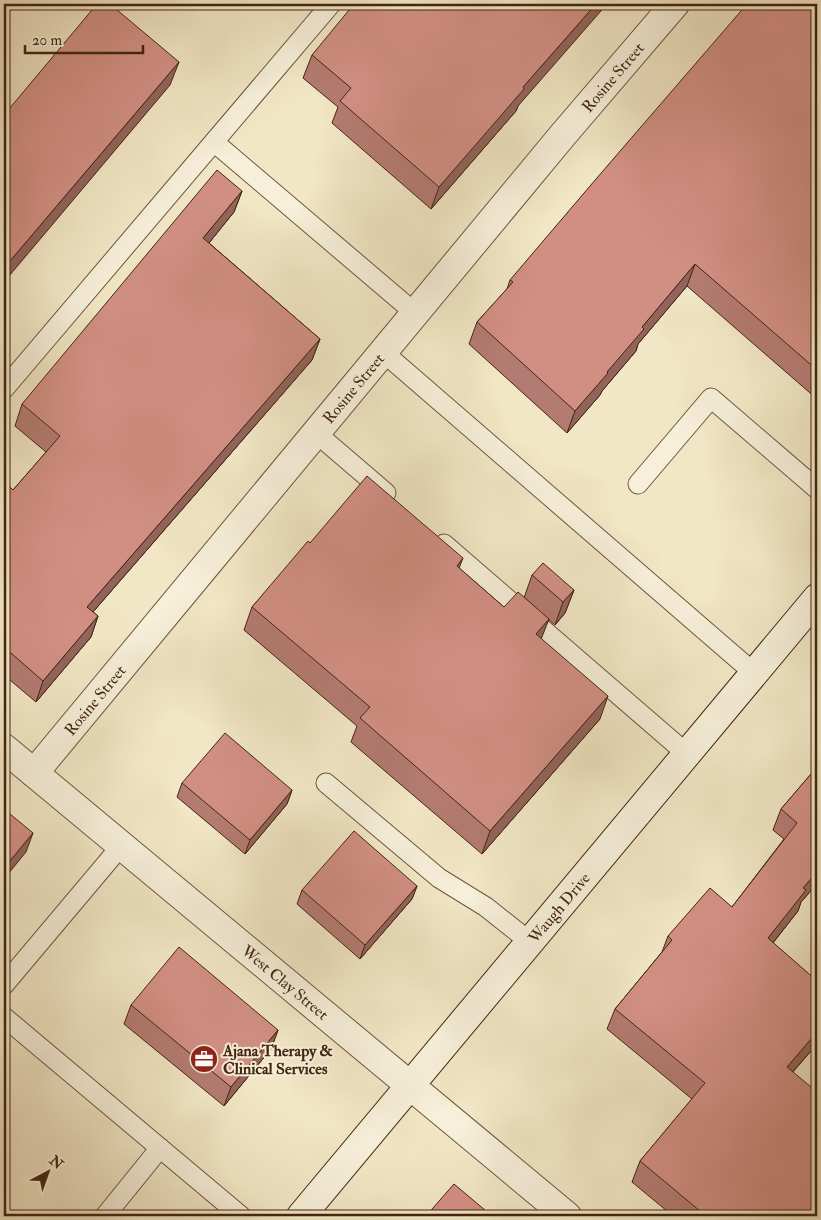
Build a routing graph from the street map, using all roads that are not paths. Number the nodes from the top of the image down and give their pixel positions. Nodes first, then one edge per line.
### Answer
1 (331, 4) edge
2 (675, 4) edge
3 (214, 142) junction
4 (416, 313) junction
5 (384, 352) junction
6 (4, 389) edge
7 (316, 433) junction
8 (638, 484) dead end
9 (817, 489) edge
10 (398, 504) edge
11 (428, 529) edge
12 (817, 598) edge
13 (754, 673) junction
14 (4, 748) edge
15 (687, 754) junction
16 (34, 773) junction
17 (326, 784) dead end
18 (121, 846) junction
19 (530, 942) junction
20 (4, 985) edge
21 (4, 1017) edge
22 (410, 1085) junction
23 (160, 1148) junction
24 (105, 1216) edge
25 (241, 1216) edge
26 (301, 1216) edge
27 (567, 1216) edge

1 - 3 lane
2 - 4 street, Rosine Street
3 - 4 lane
3 - 6 lane
4 - 5 street, Rosine Street
5 - 7 street, Rosine Street
5 - 13 lane
7 - 10 lane
7 - 16 street, Rosine Street
8 - 9 lane
11 - 15 lane
12 - 13 street, Waugh Drive
13 - 15 street, Waugh Drive
14 - 16 street, West Clay Street
15 - 19 street, Waugh Drive
16 - 18 street, West Clay Street
17 - 19 lane
18 - 20 lane
18 - 22 street, West Clay Street
19 - 22 street, Waugh Drive
21 - 23 lane
22 - 26 street, Waugh Drive
22 - 27 street, West Clay Street
23 - 24 lane
23 - 25 lane

